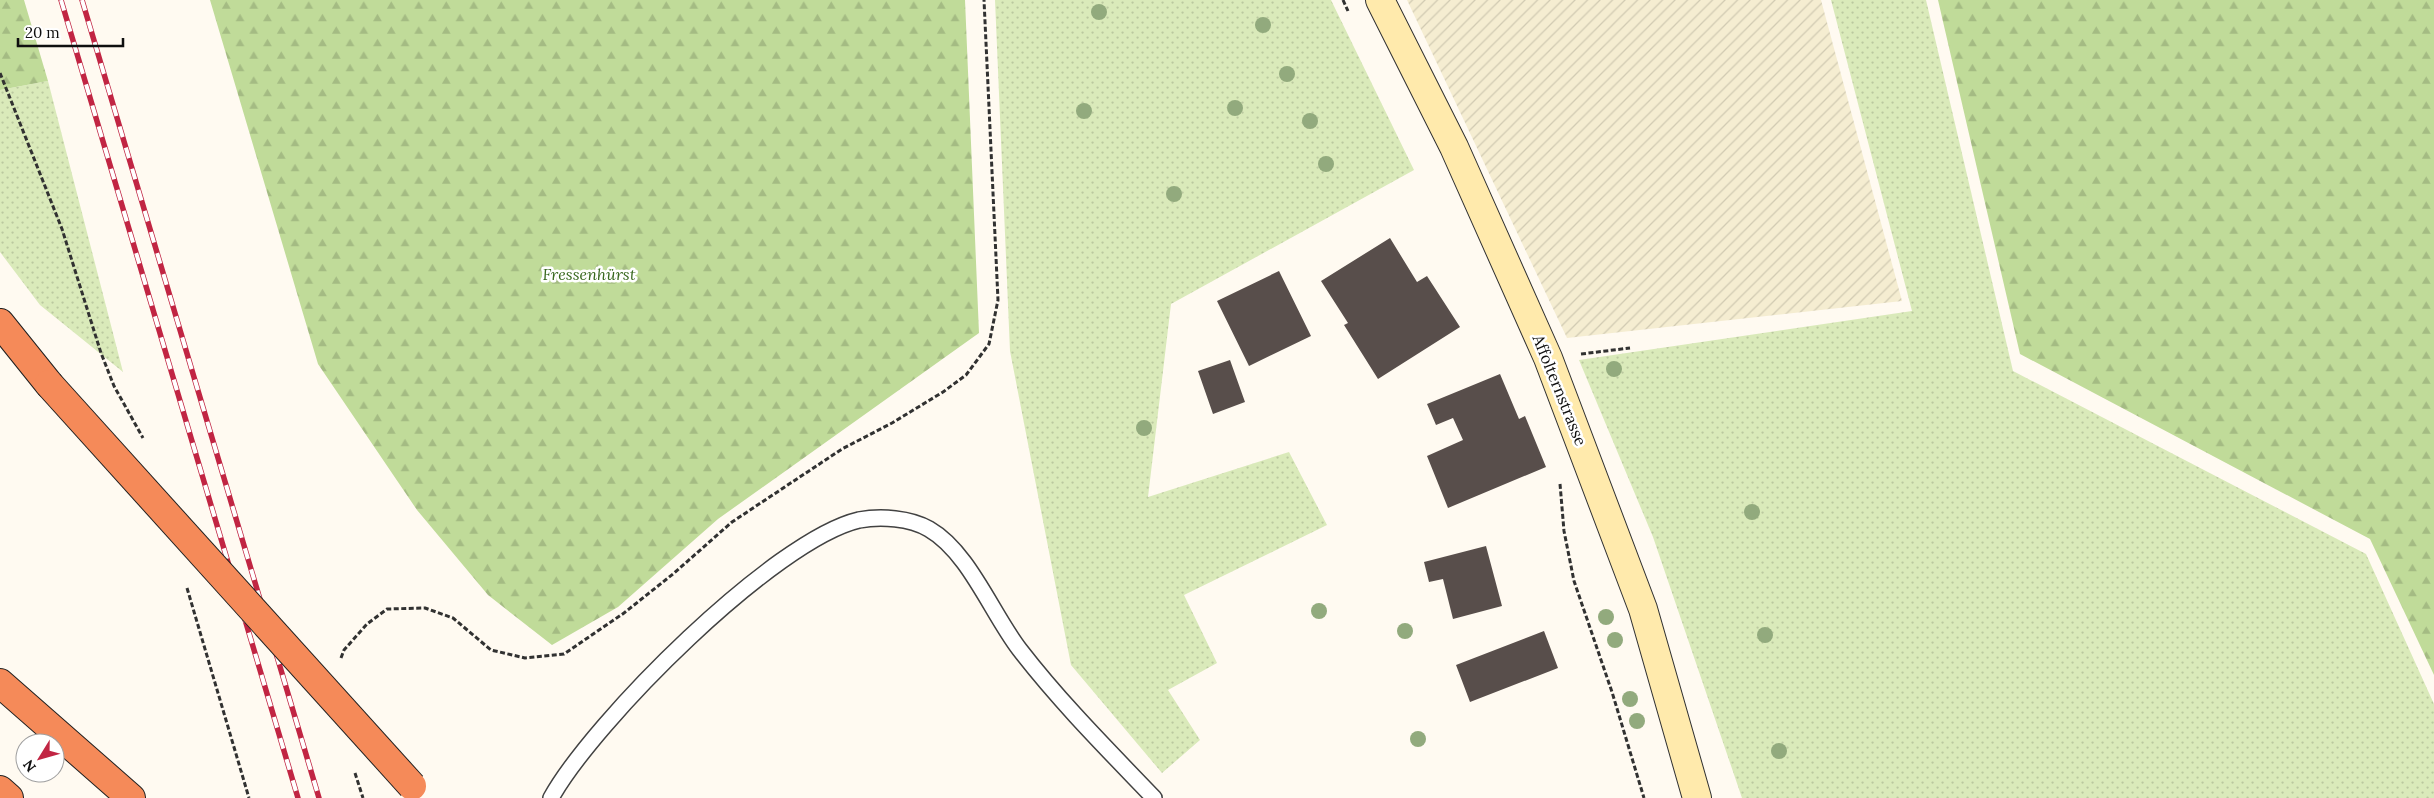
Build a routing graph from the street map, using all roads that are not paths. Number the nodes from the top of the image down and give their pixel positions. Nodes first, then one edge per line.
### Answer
1 (1380, 0) edge
2 (0, 323) edge
3 (0, 683) edge
4 (0, 790) edge
5 (417, 792) edge
6 (9, 798) edge
7 (131, 798) edge
8 (551, 798) edge
9 (1154, 798) edge
10 (1697, 798) edge

1 - 10 street, Affolternstrasse
2 - 5 highway, bridge
3 - 7 highway
4 - 6 highway
8 - 9 lane

